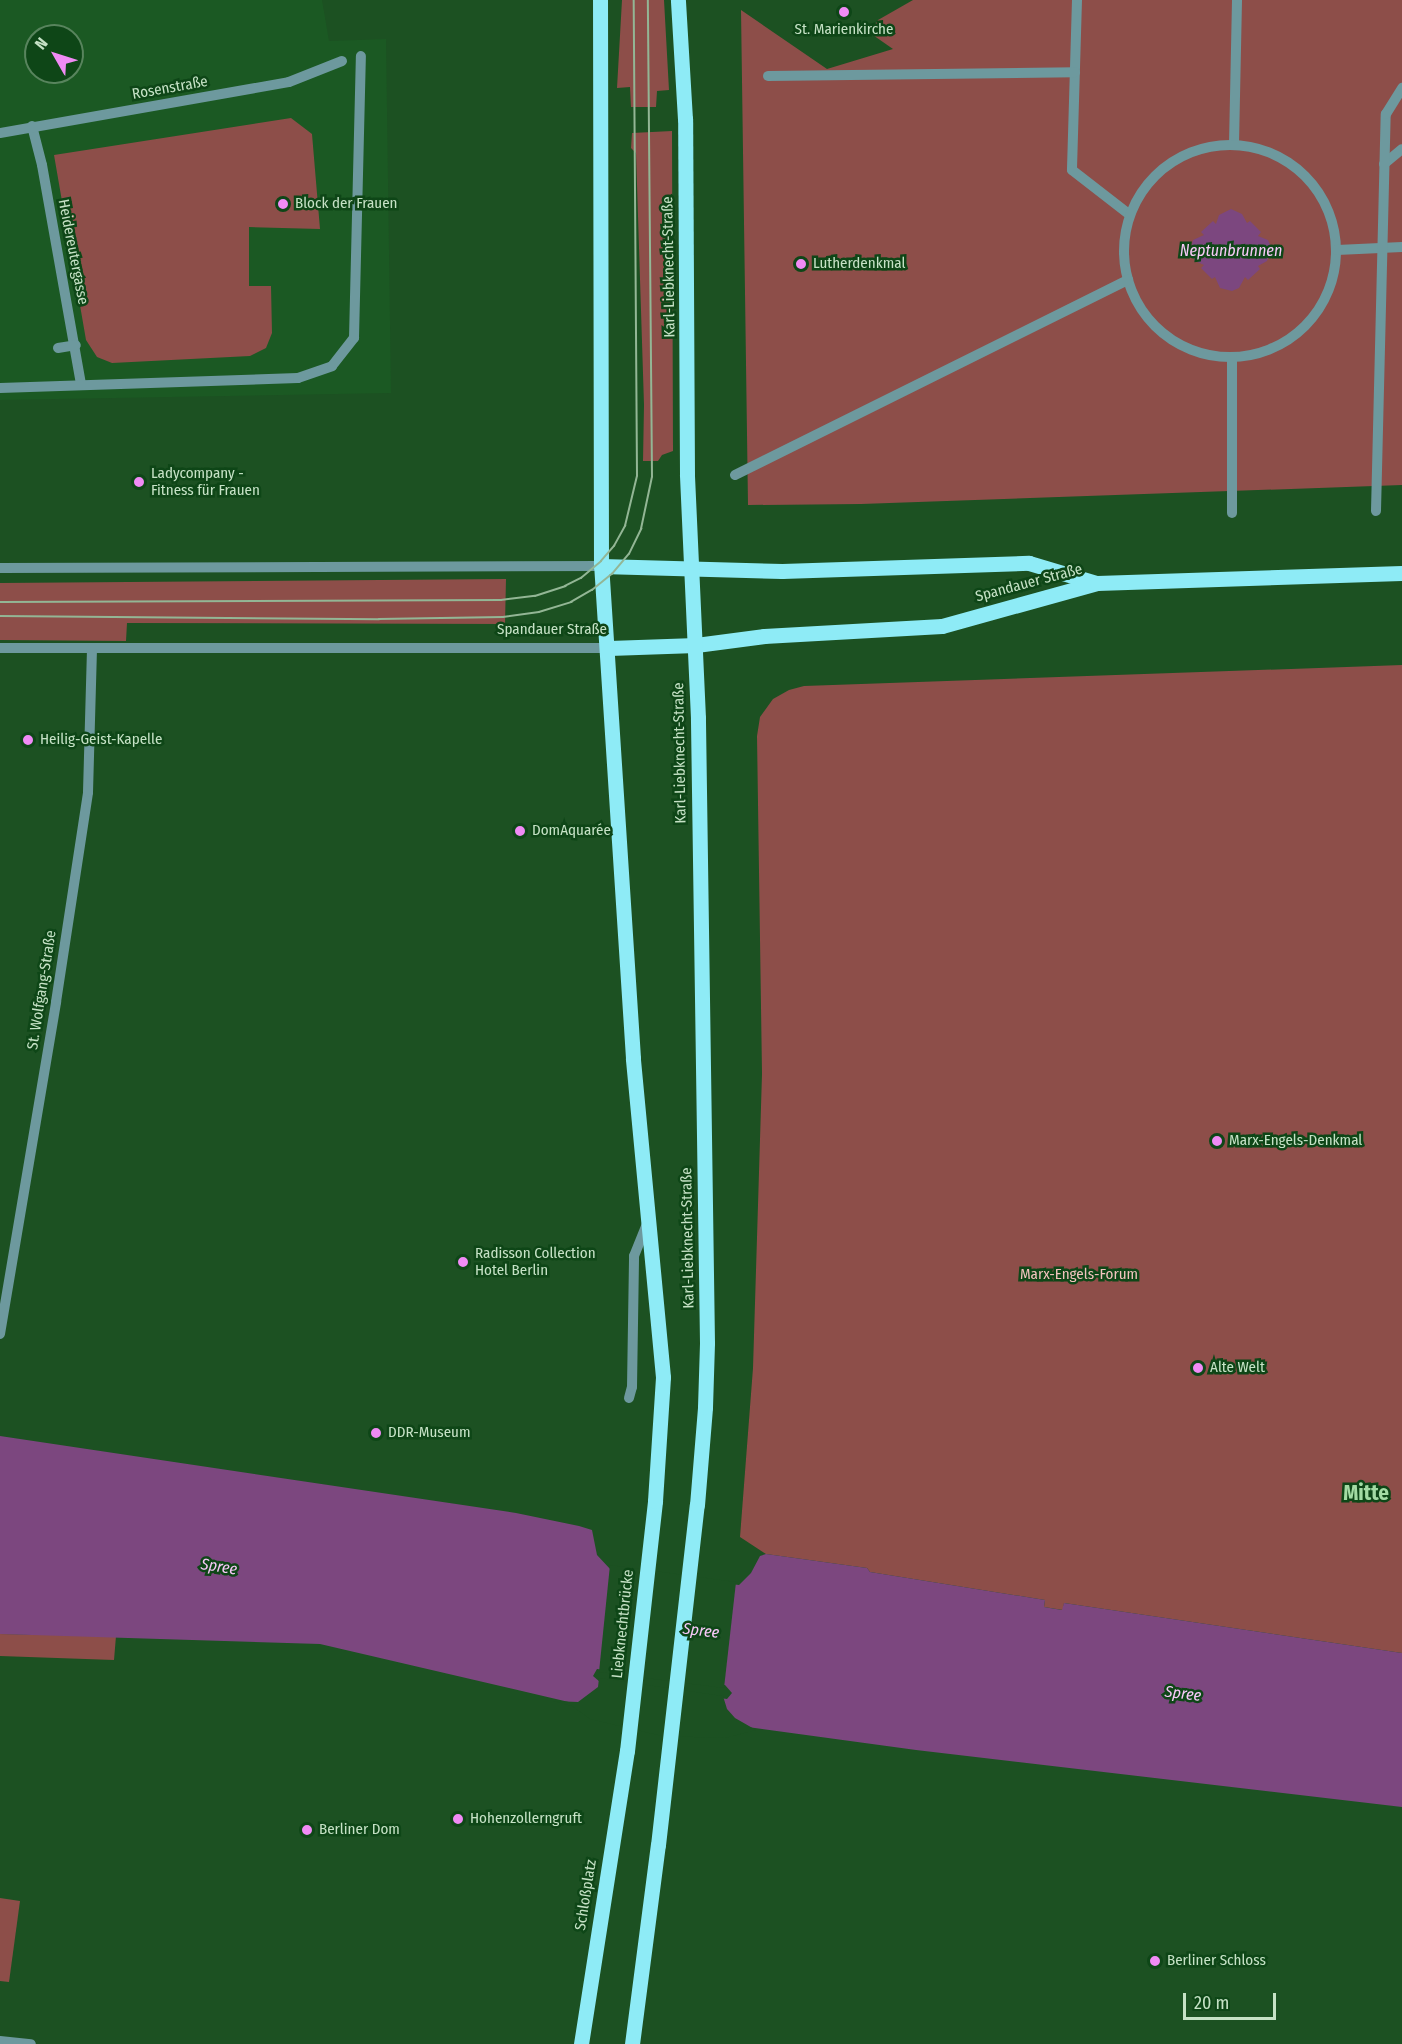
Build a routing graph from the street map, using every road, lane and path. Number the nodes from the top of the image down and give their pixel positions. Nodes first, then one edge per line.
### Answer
1 (600, 0) edge
2 (678, 0) edge
3 (1077, 0) edge
4 (1237, 0) edge
5 (360, 56) dead end
6 (342, 61) dead end
7 (1075, 72) junction
8 (768, 76) dead end
9 (1402, 88) edge
10 (32, 126) junction
11 (0, 133) edge
12 (1234, 144) junction
13 (1402, 149) edge
14 (1384, 164) junction
15 (1130, 215) junction
16 (1383, 247) junction
17 (1402, 247) edge
18 (1337, 250) junction
19 (1128, 279) junction
20 (76, 345) junction
21 (58, 348) dead end
22 (1232, 357) junction
23 (81, 385) junction
24 (0, 388) edge
25 (735, 474) dead end
26 (1376, 511) dead end
27 (1232, 513) dead end
28 (602, 566) junction
29 (0, 568) edge
30 (693, 570) junction
31 (1402, 573) edge
32 (1097, 583) junction
33 (696, 645) junction
34 (0, 648) edge
35 (92, 648) junction
36 (609, 648) junction
37 (649, 1217) junction
38 (0, 1334) edge
39 (629, 1398) dead end
40 (655, 1501) joint
41 (627, 1751) joint
42 (0, 2041) edge
43 (30, 2044) edge
44 (581, 2044) edge
45 (632, 2044) edge

1 - 28 main road, Karl-Liebknecht-Straße
2 - 30 main road, Karl-Liebknecht-Straße
3 - 7 street
4 - 12 street
5 - 23 street
6 - 10 street, Rosenstraße
7 - 8 street
7 - 15 street
9 - 14 street
10 - 11 street, Rosenstraße
10 - 20 street, Heidereutergasse
12 - 15 street
12 - 18 street
13 - 14 street
14 - 16 street
15 - 19 street
16 - 17 street
16 - 18 street
16 - 26 street
18 - 22 street
19 - 22 street
19 - 25 street
20 - 21 street
20 - 23 street, Heidereutergasse
22 - 27 street
23 - 24 street
28 - 29 street, Spandauer Straße
28 - 30 main road, Spandauer Straße
28 - 36 main road, Karl-Liebknecht-Straße
30 - 32 main road, Spandauer Straße
30 - 33 main road, Karl-Liebknecht-Straße
31 - 32 main road, Spandauer Straße
32 - 33 main road, Spandauer Straße
33 - 36 main road, Spandauer Straße
33 - 45 main road, Karl-Liebknecht-Straße
34 - 35 street, Spandauer Straße
35 - 36 street, Spandauer Straße
35 - 38 street, St. Wolfgang-Straße
36 - 37 main road, Karl-Liebknecht-Straße
37 - 39 street
37 - 40 main road, Karl-Liebknecht-Straße
40 - 41 main road, Liebknechtbrücke
41 - 44 main road, Schloßplatz
42 - 43 street

